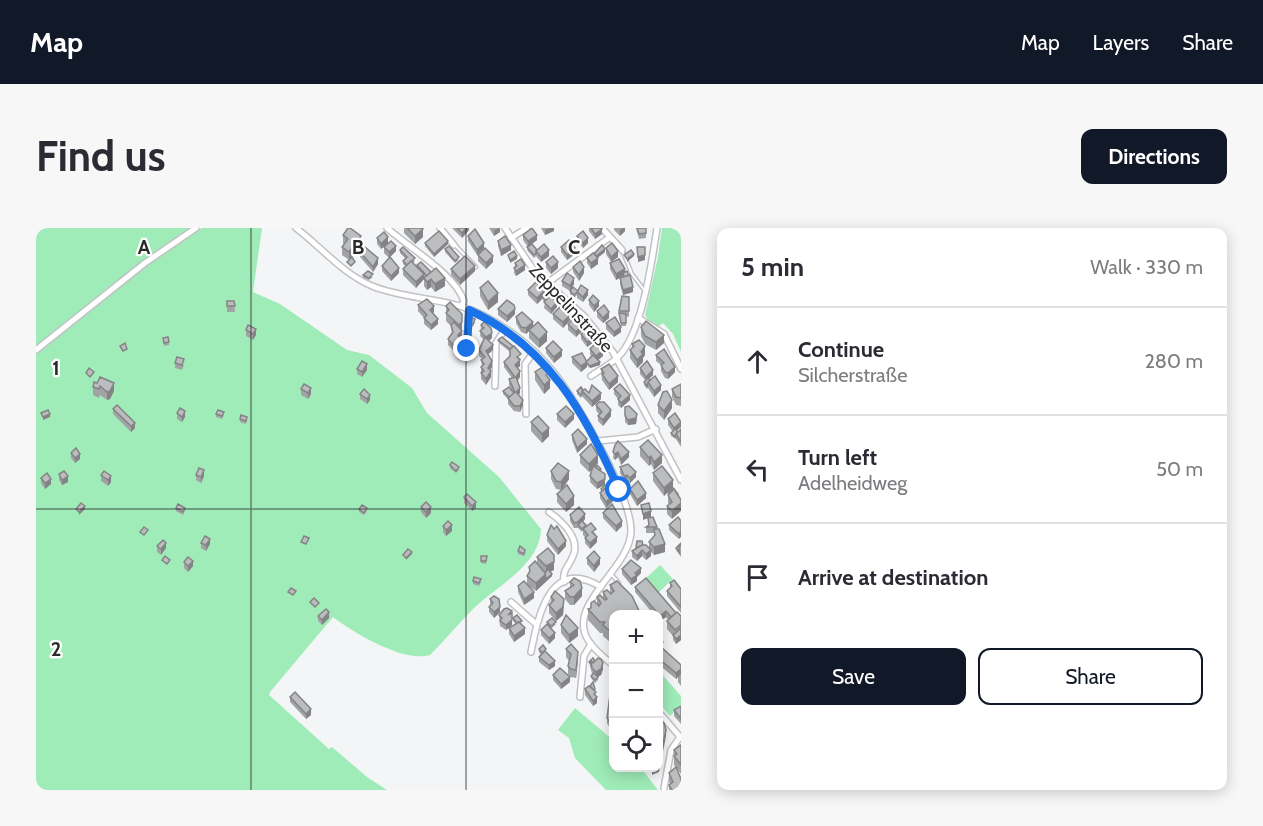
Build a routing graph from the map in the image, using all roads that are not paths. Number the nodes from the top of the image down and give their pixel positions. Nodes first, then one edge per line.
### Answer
1 (196, 228) edge
2 (297, 228) edge
3 (387, 228) edge
4 (440, 228) edge
5 (505, 228) edge
6 (527, 228) edge
7 (602, 228) edge
8 (657, 228) edge
9 (610, 237) junction
10 (511, 238) junction
11 (454, 245) joint
12 (621, 250) joint
13 (476, 267) edge
14 (546, 284) junction
15 (645, 291) junction
16 (462, 306) junction
17 (469, 310) junction
18 (638, 318) junction
19 (505, 329) junction
20 (36, 350) edge
21 (534, 352) junction
22 (466, 354) dead end
23 (617, 358) junction
24 (681, 369) edge
25 (591, 376) dead end
26 (495, 386) dead end
27 (526, 414) dead end
28 (656, 429) junction
29 (598, 441) junction
30 (681, 480) edge
31 (549, 512) dead end
32 (611, 574) junction
33 (564, 582) junction
34 (601, 587) junction
35 (623, 587) edge
36 (511, 602) dead end
37 (536, 624) junction
38 (591, 644) junction
39 (531, 652) dead end
40 (612, 664) edge
41 (580, 697) dead end
42 (663, 717) edge
43 (681, 737) edge
44 (664, 788) dead end

1 - 20 street
2 - 16 street
3 - 16 street
4 - 11 street
5 - 10 street, Zeppelinstraße
6 - 10 street
7 - 9 street
8 - 15 street
9 - 12 street
9 - 14 street
10 - 14 street, Zeppelinstraße
11 - 13 lane
12 - 15 lane
14 - 23 street, Zeppelinstraße
15 - 18 street
16 - 17 street
17 - 19 street
17 - 22 street
18 - 23 street
18 - 24 street
19 - 21 street
19 - 26 street
21 - 27 street
21 - 29 street
23 - 25 street
23 - 28 street, Zeppelinstraße
28 - 29 street
28 - 30 street, Zeppelinstraße
29 - 32 street
31 - 33 street
32 - 34 street
32 - 35 lane
33 - 34 street
33 - 37 street
34 - 38 street
36 - 37 street
37 - 39 street
38 - 40 street
38 - 41 street
42 - 43 street
43 - 44 street

